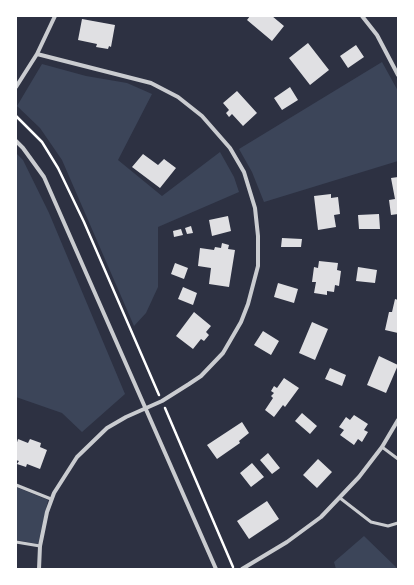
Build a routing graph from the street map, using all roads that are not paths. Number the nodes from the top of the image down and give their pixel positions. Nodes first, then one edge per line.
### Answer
1 (56, 16) edge
2 (362, 16) edge
3 (37, 54) junction
4 (398, 75) edge
5 (16, 87) edge
6 (16, 141) edge
7 (145, 410) junction
8 (398, 420) edge
9 (382, 447) junction
10 (398, 459) edge
11 (16, 485) edge
12 (340, 498) junction
13 (51, 499) junction
14 (398, 524) edge
15 (16, 542) edge
16 (40, 546) junction
17 (39, 569) edge
18 (216, 569) edge
19 (242, 569) edge

1 - 3 street
2 - 4 street
3 - 5 street
3 - 7 street
6 - 7 street
7 - 13 street
7 - 18 street
8 - 9 street
9 - 10 lane
9 - 12 street
11 - 13 lane
12 - 14 lane
12 - 19 street
13 - 16 street
15 - 16 lane
16 - 17 street

